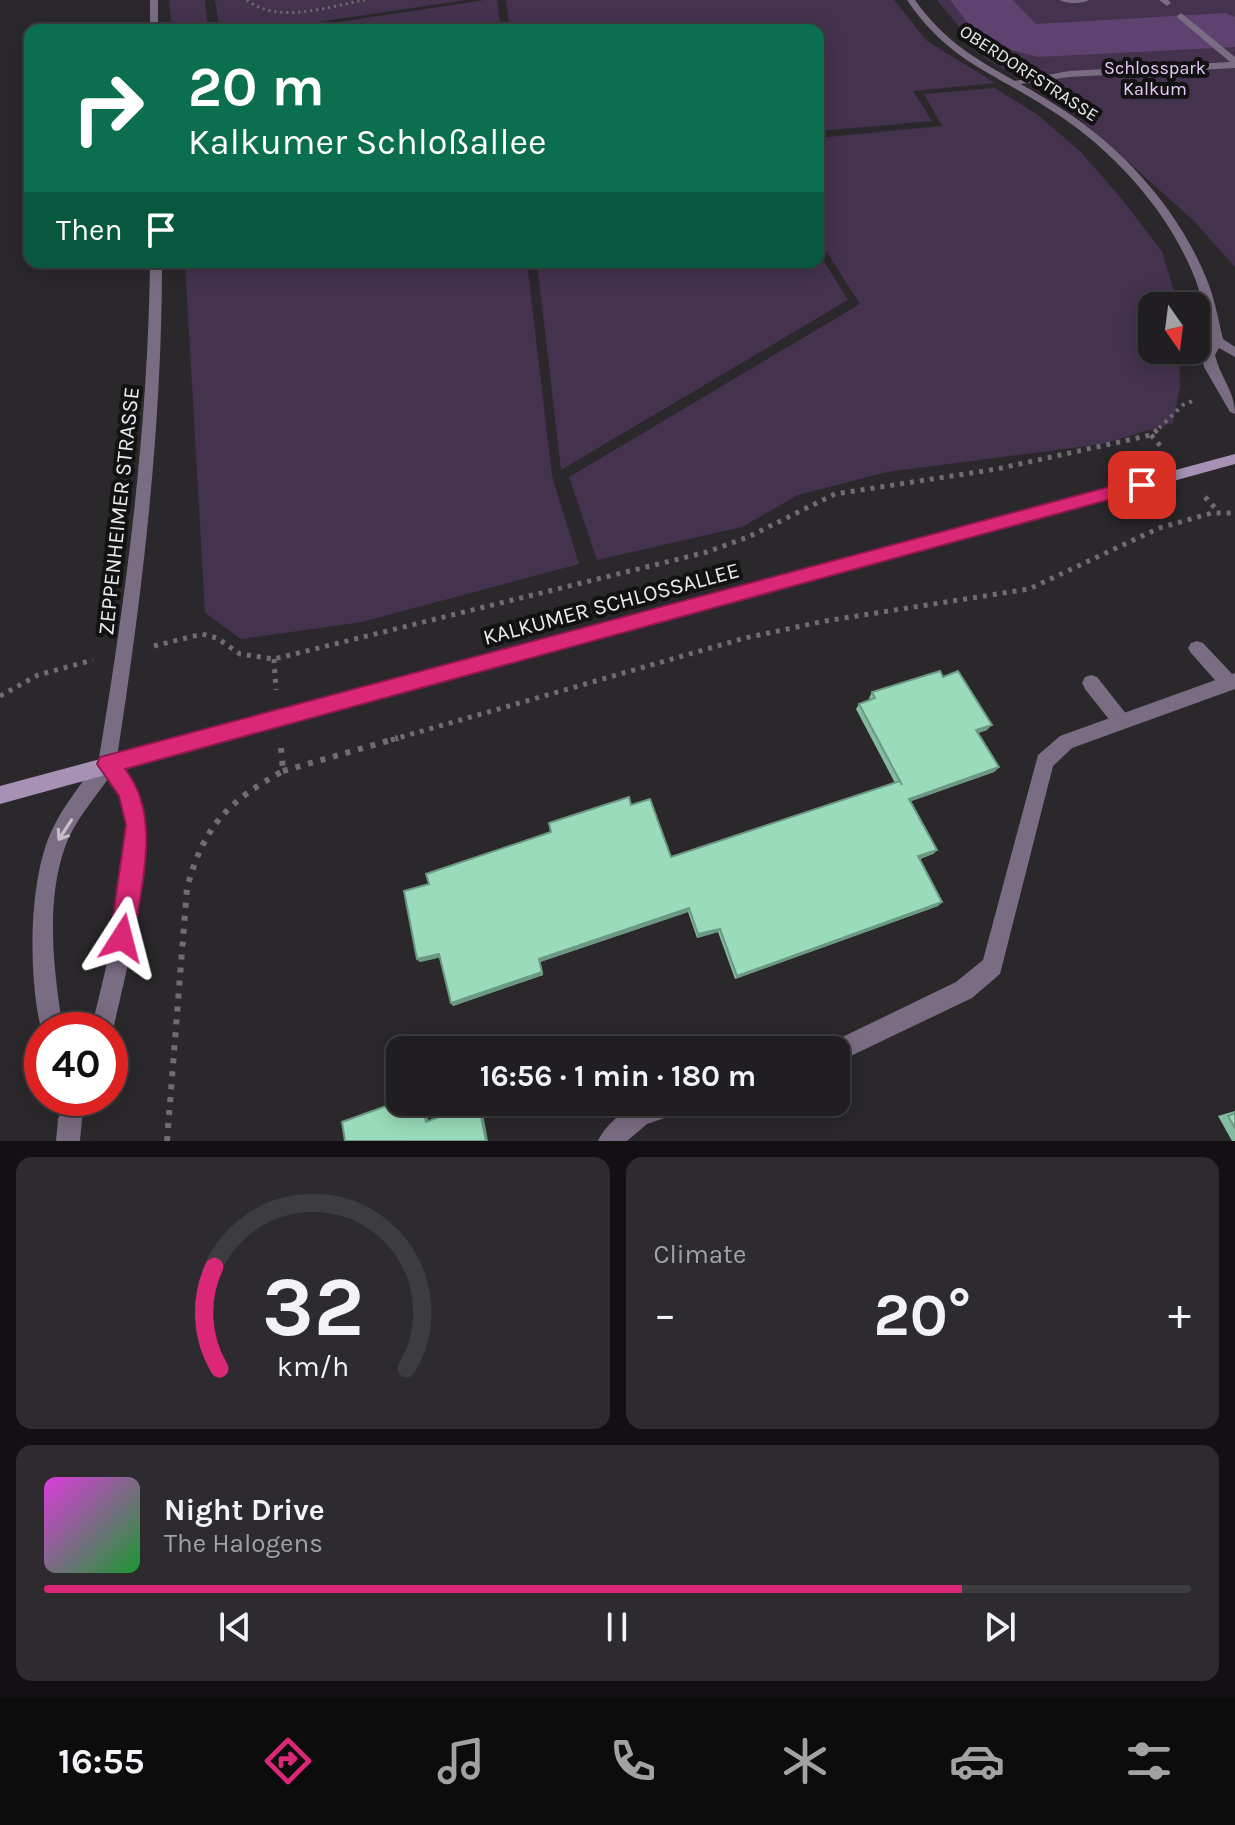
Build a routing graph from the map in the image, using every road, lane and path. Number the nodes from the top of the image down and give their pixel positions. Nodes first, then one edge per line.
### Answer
1 (154, 0) edge
2 (247, 0) edge
3 (363, 0) edge
4 (911, 0) edge
5 (1064, 0) edge
6 (1085, 0) edge
7 (1181, 16) dead end
8 (154, 24) edge
9 (1235, 64) edge
10 (1014, 82) junction
11 (156, 268) edge
12 (1217, 341) junction
13 (1235, 353) edge
14 (1187, 401) dead end
15 (1235, 409) edge
16 (1151, 435) junction
17 (1161, 446) dead end
18 (1235, 459) edge
19 (1204, 496) dead end
20 (1218, 511) junction
21 (1235, 513) edge
22 (1197, 648) dead end
23 (125, 653) junction
24 (274, 659) junction
25 (1232, 682) edge
26 (1091, 683) dead end
27 (0, 696) edge
28 (279, 717) junction
29 (1121, 721) junction
30 (107, 764) junction
31 (283, 771) junction
32 (0, 795) edge
33 (49, 1012) edge
34 (106, 1012) edge
35 (850, 1045) edge
36 (638, 1116) edge
37 (167, 1141) edge
38 (610, 1141) edge

1 - 8 street
2 - 3 path
4 - 10 street, OBERDORFSTRASSE
5 - 6 street
7 - 9 street
9 - 10 street
10 - 12 street, OBERDORFSTRASSE
11 - 23 street, ZEPPENHEIMER STRASSE
12 - 13 street
12 - 15 street, OBERDORFSTRASSE
14 - 16 path
16 - 17 path
16 - 24 path
18 - 28 main road, KALKUMER SCHLOSSALLEE
19 - 20 path
20 - 21 path
20 - 31 path
22 - 25 street
23 - 24 path
23 - 27 path
23 - 30 street, ZEPPENHEIMER STRASSE
24 - 28 path
25 - 29 street
26 - 29 street
28 - 30 main road, KALKUMER SCHLOSSALLEE
28 - 31 path
29 - 35 street
30 - 32 main road, KALKUMER SCHLOSSALLEE
30 -> 33 street
30 - 34 street
31 - 37 path
36 - 38 street

